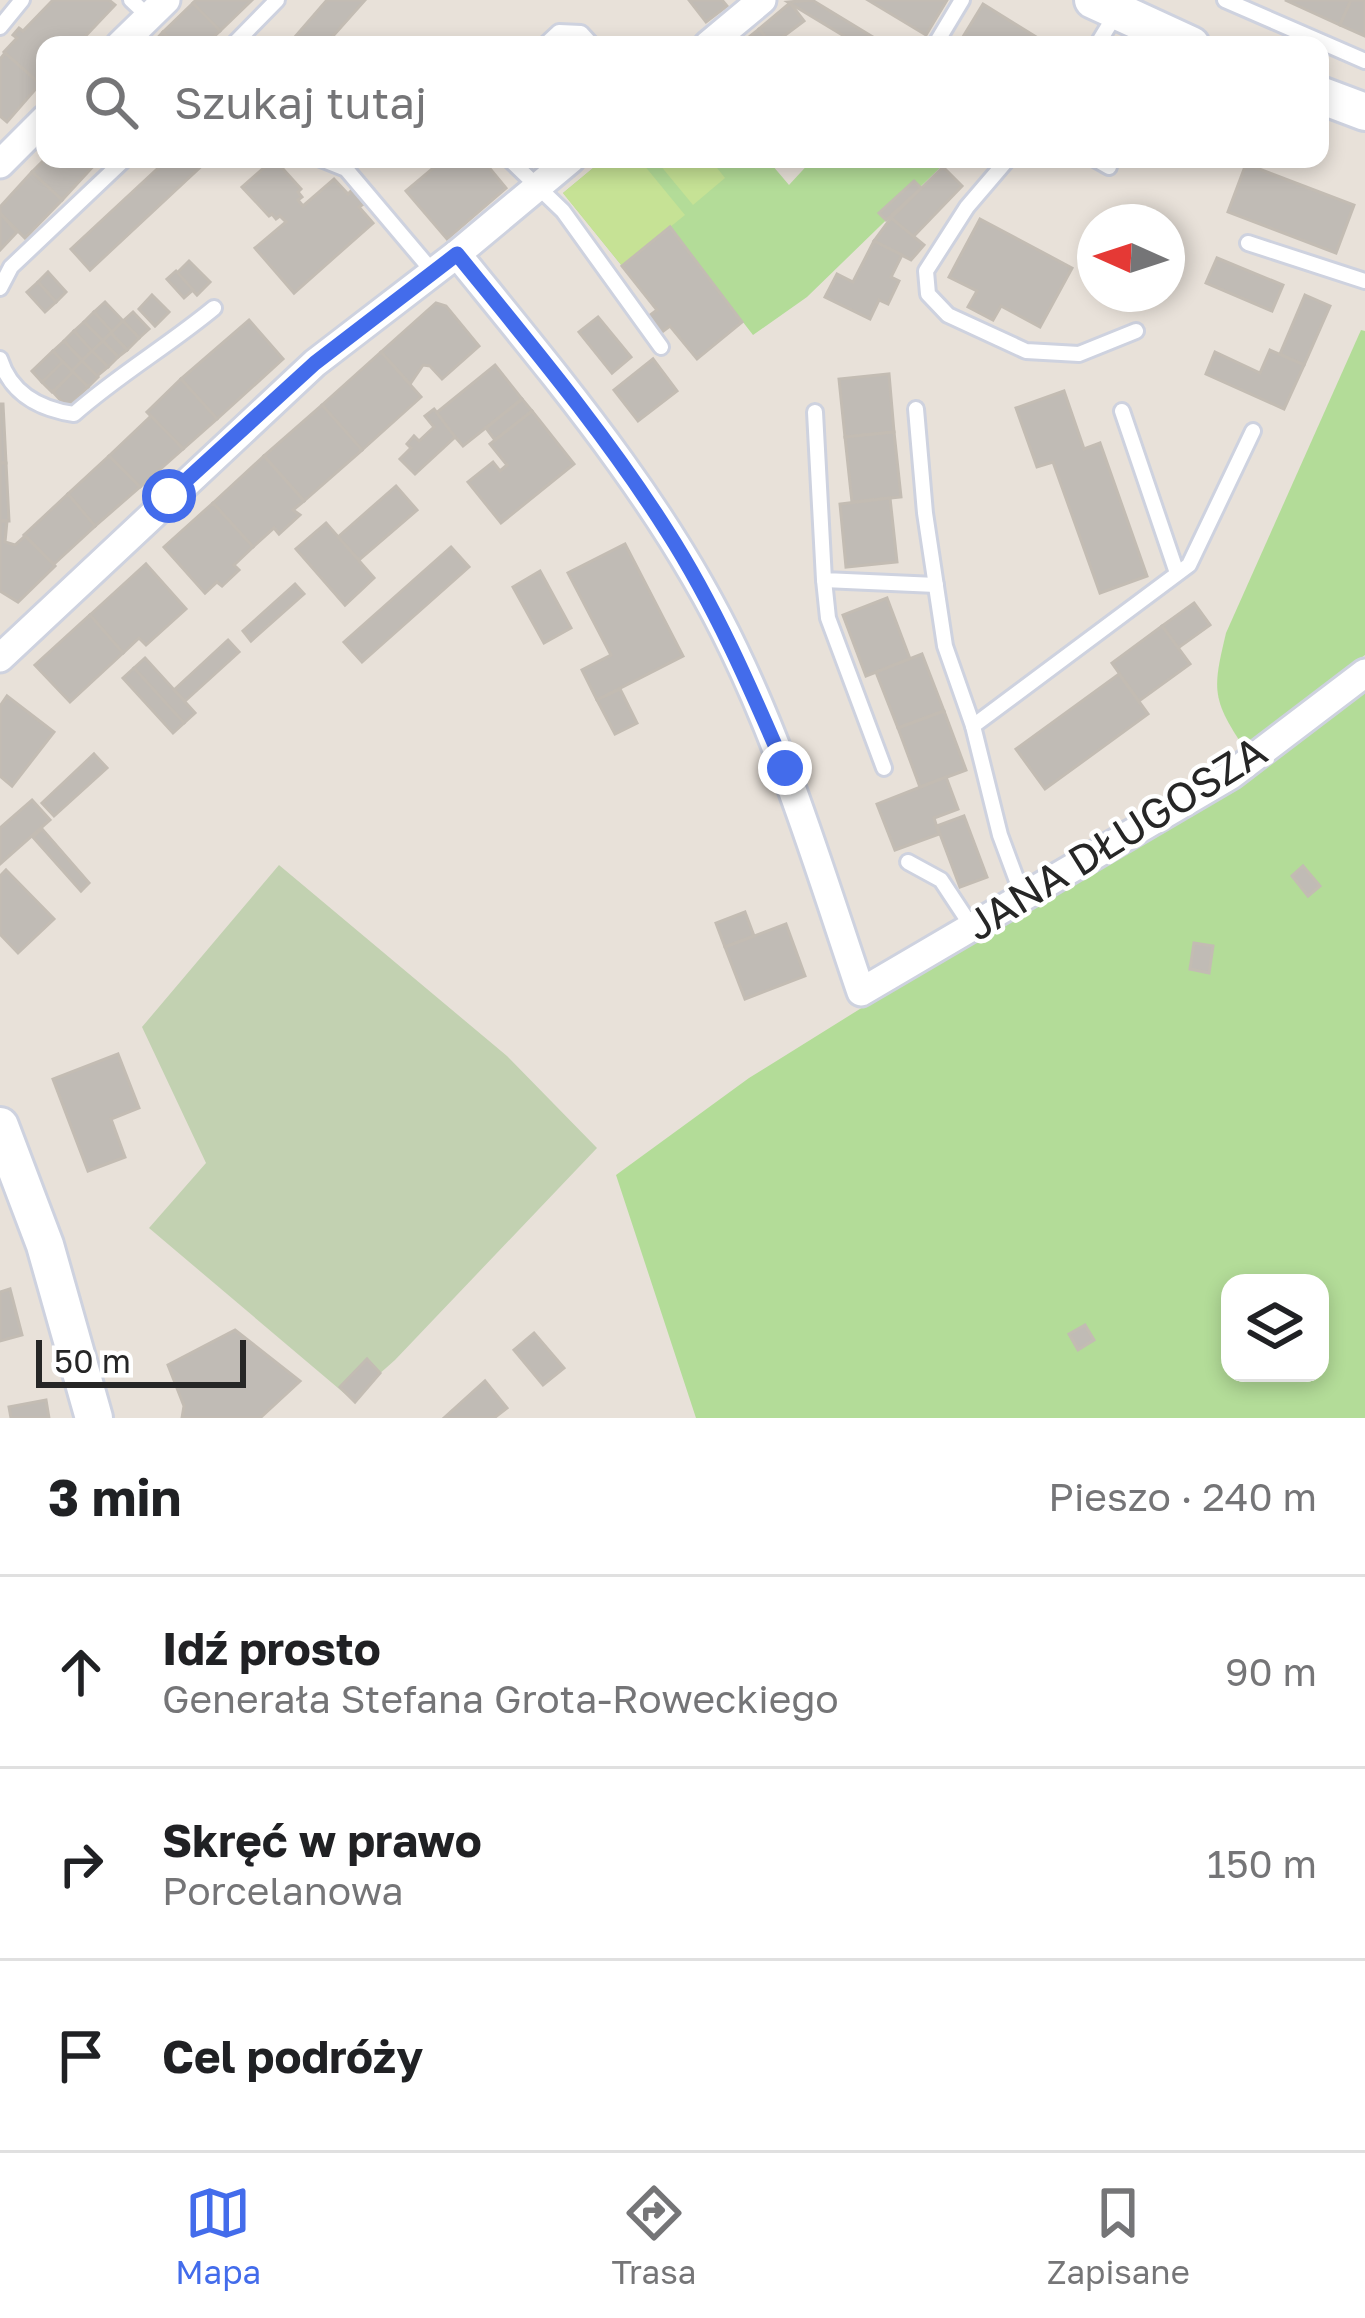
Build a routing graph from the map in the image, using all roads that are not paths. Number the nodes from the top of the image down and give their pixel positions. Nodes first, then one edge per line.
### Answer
1 (22, 0) edge
2 (277, 0) edge
3 (762, 0) edge
4 (962, 0) edge
5 (1225, 0) edge
6 (149, 6) edge
7 (1105, 6) edge
8 (0, 27) edge
9 (127, 36) edge
10 (242, 36) edge
11 (554, 36) edge
12 (584, 36) edge
13 (719, 36) edge
14 (940, 36) edge
15 (1099, 36) edge
16 (1171, 36) edge
17 (1308, 36) edge
18 (1329, 45) edge
19 (1365, 61) edge
20 (1329, 98) edge
21 (1365, 112) edge
22 (36, 128) edge
23 (0, 164) edge
24 (116, 168) edge
25 (344, 168) edge
26 (518, 168) edge
27 (560, 168) edge
28 (1000, 168) edge
29 (538, 187) junction
30 (1248, 243) dead end
31 (457, 254) junction
32 (433, 272) junction
33 (1365, 281) edge
34 (0, 288) edge
35 (214, 308) dead end
36 (1136, 332) dead end
37 (661, 346) dead end
38 (0, 359) edge
39 (916, 409) dead end
40 (815, 412) dead end
41 (1122, 412) dead end
42 (1253, 431) dead end
43 (1177, 573) junction
44 (824, 580) junction
45 (936, 585) junction
46 (0, 658) edge
47 (1365, 673) edge
48 (973, 726) junction
49 (884, 768) dead end
50 (908, 862) dead end
51 (1023, 897) junction
52 (972, 927) junction
53 (0, 1126) edge
54 (94, 1418) edge

1 - 8 lane
2 - 10 lane
3 - 13 street
4 - 14 lane
5 - 17 lane
6 - 9 street
7 - 15 lane
7 - 16 street
11 - 12 lane
18 - 19 lane
20 - 21 street
22 - 23 street
24 - 34 lane
25 - 32 lane
26 - 29 lane
27 - 29 street
28 - 36 lane
29 - 31 street
29 - 37 lane
30 - 33 lane
31 - 32 street
31 - 52 street, JANA DŁUGOSZA
32 - 46 street
35 - 38 lane
39 - 45 lane
40 - 44 lane
41 - 43 lane
42 - 43 lane
43 - 48 lane
44 - 45 lane
44 - 49 lane
45 - 48 lane
47 - 51 street, JANA DŁUGOSZA
48 - 51 lane
50 - 52 lane
51 - 52 street, JANA DŁUGOSZA
53 - 54 street

